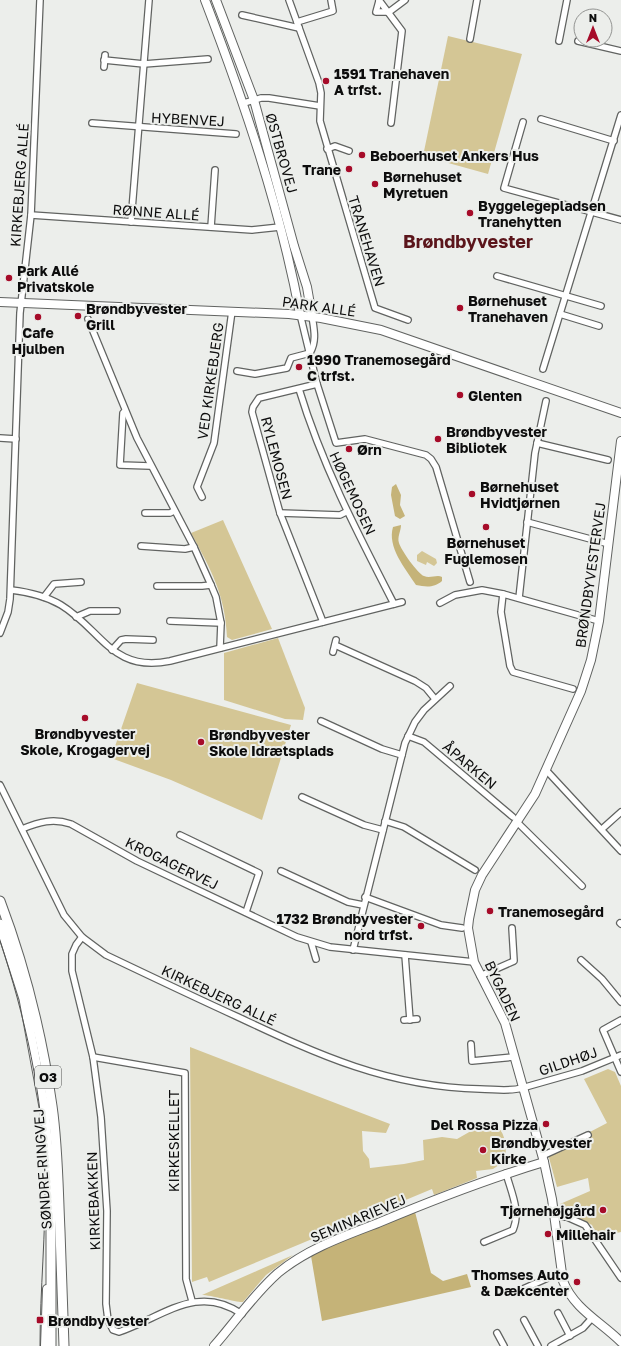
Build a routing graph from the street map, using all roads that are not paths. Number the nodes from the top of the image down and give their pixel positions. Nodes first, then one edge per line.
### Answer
1 (40, 0) edge
2 (149, 0) edge
3 (205, 0) edge
4 (216, 0) edge
5 (289, 0) edge
6 (331, 0) edge
7 (379, 0) edge
8 (405, 0) edge
9 (477, 0) edge
10 (567, 0) edge
11 (389, 12) junction
12 (242, 15) dead end
13 (298, 25) junction
14 (470, 39) dead end
15 (560, 41) dead end
16 (608, 48) edge
17 (621, 51) edge
18 (208, 59) dead end
19 (144, 64) junction
20 (104, 67) dead end
21 (254, 100) junction
22 (244, 103) junction
23 (320, 106) junction
24 (621, 115) edge
25 (541, 119) dead end
26 (523, 122) dead end
27 (92, 123) dead end
28 (391, 123) dead end
29 (139, 128) junction
30 (236, 134) dead end
31 (614, 141) junction
32 (327, 149) junction
33 (349, 151) dead end
34 (215, 170) dead end
35 (592, 213) junction
36 (31, 215) junction
37 (621, 220) edge
38 (131, 222) junction
39 (211, 227) junction
40 (280, 227) junction
41 (497, 276) dead end
42 (565, 296) junction
43 (0, 302) edge
44 (21, 303) junction
45 (601, 306) dead end
46 (232, 311) junction
47 (300, 314) junction
48 (560, 314) junction
49 (312, 316) junction
50 (88, 319) dead end
51 (408, 320) dead end
52 (599, 326) dead end
53 (310, 353) junction
54 (543, 369) dead end
55 (237, 371) dead end
56 (317, 384) junction
57 (299, 389) junction
58 (546, 401) dead end
59 (125, 411) junction
60 (621, 412) edge
61 (0, 438) edge
62 (16, 439) junction
63 (621, 441) edge
64 (537, 443) junction
65 (608, 460) dead end
66 (150, 466) junction
67 (202, 497) dead end
68 (174, 511) junction
69 (346, 512) junction
70 (145, 513) dead end
71 (280, 513) junction
72 (527, 522) junction
73 (610, 544) junction
74 (141, 546) dead end
75 (194, 547) junction
76 (81, 582) dead end
77 (470, 582) dead end
78 (211, 585) junction
79 (157, 586) dead end
80 (11, 590) junction
81 (502, 594) junction
82 (44, 597) junction
83 (519, 598) junction
84 (402, 602) dead end
85 (440, 603) dead end
86 (394, 604) junction
87 (117, 611) dead end
88 (76, 617) junction
89 (170, 621) dead end
90 (599, 621) junction
91 (323, 622) junction
92 (221, 623) junction
93 (0, 633) edge
94 (153, 640) dead end
95 (220, 648) junction
96 (112, 650) junction
97 (333, 652) dead end
98 (450, 686) dead end
99 (573, 689) dead end
100 (434, 699) junction
101 (320, 721) dead end
102 (408, 736) junction
103 (402, 755) junction
104 (545, 773) junction
105 (0, 785) edge
106 (302, 797) dead end
107 (621, 812) edge
108 (515, 820) junction
109 (386, 821) junction
110 (22, 829) junction
111 (602, 829) junction
112 (383, 830) junction
113 (180, 835) dead end
114 (621, 851) edge
115 (475, 870) dead end
116 (281, 871) dead end
117 (582, 886) dead end
118 (365, 897) junction
119 (0, 901) edge
120 (363, 905) junction
121 (246, 912) junction
122 (0, 924) edge
123 (462, 928) dead end
124 (512, 928) dead end
125 (82, 937) junction
126 (311, 942) junction
127 (353, 950) junction
128 (405, 955) junction
129 (316, 959) dead end
130 (581, 960) dead end
131 (474, 962) junction
132 (480, 976) junction
133 (621, 1002) edge
134 (417, 1019) dead end
135 (621, 1020) edge
136 (471, 1044) dead end
137 (621, 1054) edge
138 (93, 1057) junction
139 (514, 1057) junction
140 (614, 1058) junction
141 (621, 1072) edge
142 (522, 1088) junction
143 (588, 1135) dead end
144 (543, 1159) junction
145 (506, 1173) junction
146 (555, 1216) junction
147 (484, 1242) dead end
148 (52, 1261) junction
149 (561, 1272) junction
150 (621, 1278) edge
151 (514, 1293) dead end
152 (192, 1301) junction
153 (558, 1313) dead end
154 (242, 1314) junction
155 (592, 1318) junction
156 (524, 1320) dead end
157 (497, 1334) dead end
158 (570, 1336) junction
159 (621, 1342) edge
160 (45, 1346) edge
161 (51, 1346) edge
162 (58, 1346) edge
163 (64, 1346) edge
164 (214, 1346) edge
165 (504, 1346) edge
166 (538, 1346) edge
167 (551, 1346) edge

1 - 36 street, KIRKEBJERG ALLÉ
2 - 19 street, HYBENVEJ
3 - 22 street, ØSTBROVEJ
4 - 21 street, ØSTBROVEJ
5 - 13 street, TRANEHAVEN
6 - 13 street
7 - 11 street
7 - 11 street
8 - 11 street
9 - 14 street
10 - 15 street
11 - 28 street
12 - 13 street
13 - 23 street, TRANEHAVEN
16 - 17 street
18 - 19 street
19 - 20 street
19 - 29 street, HYBENVEJ
21 - 22 street
21 - 23 street
21 - 49 street, ØSTBROVEJ
22 - 40 street, ØSTBROVEJ
23 - 32 street, TRANEHAVEN
24 - 31 street
25 - 31 street
26 - 35 street
27 - 29 street, HYBENVEJ
29 - 30 street, HYBENVEJ
29 - 38 street, HYBENVEJ
31 - 35 street
32 - 33 street
32 - 51 street, TRANEHAVEN
34 - 39 street
35 - 37 street
35 - 42 street
36 - 38 street, RØNNE ALLÉ
36 - 44 street, KIRKEBJERG ALLÉ
38 - 39 street, RØNNE ALLÉ
39 - 40 street, RØNNE ALLÉ
40 - 47 street, ØSTBROVEJ
41 - 42 street
42 - 45 street
42 - 48 street
43 - 44 street, PARK ALLÉ
44 - 46 street, PARK ALLÉ
44 - 62 street, KIRKEBJERG ALLÉ
46 - 47 street, PARK ALLÉ
46 - 67 street, VED KIRKEBJERG
47 - 49 street, PARK ALLÉ
47 - 53 street
48 - 52 street
48 - 54 street
49 - 53 street
49 - 60 street, PARK ALLÉ
50 - 59 street
53 - 55 street
53 - 56 street
56 - 57 street, RYLEMOSEN
56 - 77 street
57 - 69 street, HØGEMOSEN
57 - 71 street, RYLEMOSEN
58 - 64 street
59 - 66 street
59 - 66 street
61 - 62 street
62 - 80 street, KIRKEBJERG ALLÉ
63 - 73 street, BRØNDBYVESTERVEJ
64 - 65 street
64 - 72 street
66 - 68 street
68 - 70 street
68 - 75 street
69 - 71 street, RYLEMOSEN
69 - 86 street, HØGEMOSEN
71 - 91 street, RYLEMOSEN
72 - 73 street
72 - 83 street
73 - 90 street, BRØNDBYVESTERVEJ
74 - 75 street
75 - 78 street
76 - 82 street
78 - 79 street
78 - 92 street
80 - 82 street
80 - 93 street, KIRKEBJERG ALLÉ
81 - 83 street
81 - 85 street
81 - 99 street
82 - 88 street
83 - 90 street
84 - 86 street
86 - 91 street
87 - 88 street
88 - 96 street
89 - 92 street
90 - 104 street, BRØNDBYVESTERVEJ
91 - 95 street
92 - 95 street
94 - 96 street
95 - 96 street
97 - 100 street
98 - 100 street
100 - 102 street
101 - 103 street
102 - 103 street
102 - 108 street, ÅPARKEN
103 - 109 street
104 - 108 street, BYGADEN
104 - 111 street
105 - 110 street, KIRKEBJERG ALLÉ
106 - 112 street
107 - 111 street
108 - 117 street
108 - 131 street, BYGADEN
109 - 112 street
109 - 115 street
110 - 121 street, KROGAGERVEJ
110 - 125 street, KIRKEBJERG ALLÉ
111 - 114 street
112 - 118 street
113 - 121 street
116 - 120 street
118 - 120 street
118 - 123 street
119 - 163 main road, SØNDRE RINGVEJ / O3
120 - 127 street
121 - 126 street, KROGAGERVEJ
122 - 148 main road, SØNDRE RINGVEJ / O3
124 - 132 street
125 - 138 street, KIRKEBAKKEN
125 - 142 street, KIRKEBJERG ALLÉ
126 - 127 street, KROGAGERVEJ
126 - 129 street
127 - 128 street, KROGAGERVEJ
128 - 131 street, KROGAGERVEJ
128 - 134 street
130 - 133 street
131 - 132 street, BYGADEN
132 - 139 street, BYGADEN
135 - 140 street
136 - 139 street
137 - 140 street, GILDHØJ
138 - 152 street, KIRKESKELLET
138 - 152 street, KIRKEBAKKEN
139 - 142 street, BYGADEN
140 - 141 street
140 - 142 street, GILDHØJ
142 - 144 street, BYGADEN
143 - 144 street
144 - 145 street, SEMINARIEVEJ
144 - 146 street, BYGADEN
145 - 147 street
145 - 154 street, SEMINARIEVEJ
146 - 149 street, BYGADEN
146 - 150 street
148 - 160 street
148 - 161 main road, SØNDRE RINGVEJ / O3
148 - 162 main road
149 - 151 street
149 - 155 street, BYGADEN
152 - 154 street, KIRKEBAKKEN
153 - 158 street
154 - 164 street, SEMINARIEVEJ
155 - 158 street
155 - 159 street, BYGADEN
156 - 166 street
157 - 165 street
158 - 167 street

